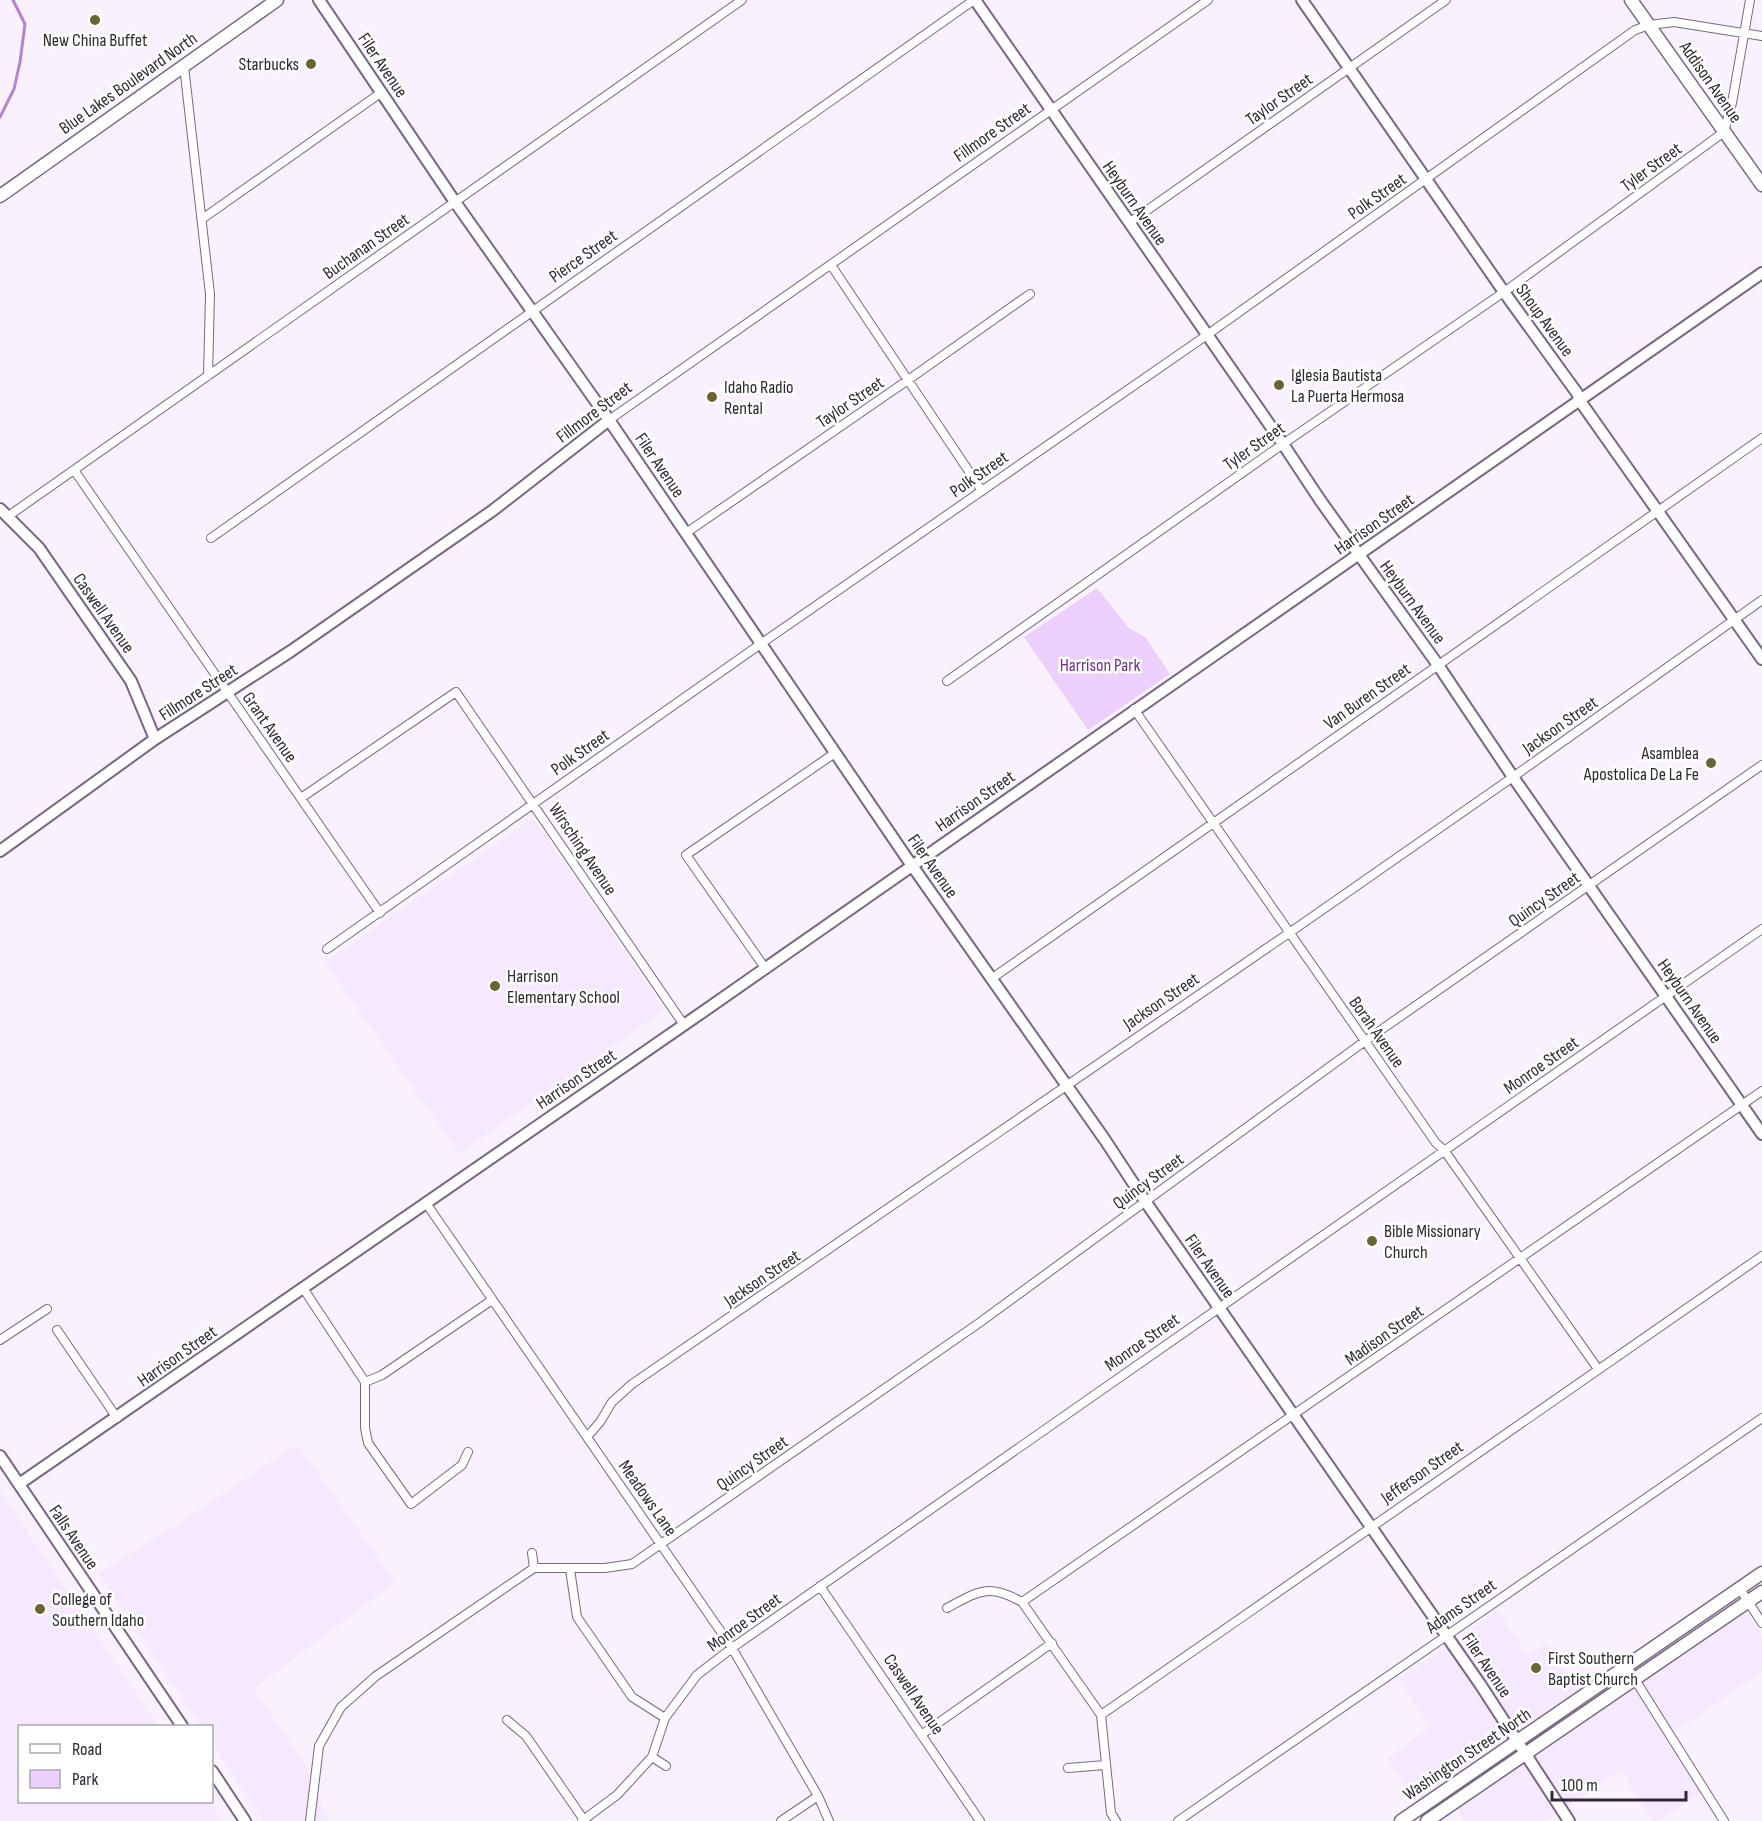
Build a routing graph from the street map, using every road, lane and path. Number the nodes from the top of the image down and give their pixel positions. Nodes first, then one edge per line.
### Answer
1 (277, 0) edge
2 (319, 0) edge
3 (742, 0) edge
4 (975, 0) edge
5 (1208, 0) edge
6 (1302, 0) edge
7 (1446, 0) edge
8 (1631, 0) edge
9 (1750, 0) edge
10 (1649, 25) junction
11 (1745, 34) junction
12 (1762, 36) edge
13 (184, 66) junction
14 (1349, 68) junction
15 (382, 92) junction
16 (1051, 111) junction
17 (1724, 132) junction
18 (1426, 180) junction
19 (1762, 186) edge
20 (0, 196) edge
21 (455, 202) junction
22 (202, 219) junction
23 (1129, 223) junction
24 (831, 265) junction
25 (1762, 273) edge
26 (1504, 292) junction
27 (1030, 294) dead end
28 (531, 310) junction
29 (1207, 335) junction
30 (208, 376) junction
31 (908, 380) junction
32 (1580, 401) junction
33 (609, 420) junction
34 (1762, 438) edge
35 (1283, 444) junction
36 (74, 470) junction
37 (982, 490) junction
38 (1658, 512) junction
39 (4, 513) edge
40 (686, 533) junction
41 (211, 538) dead end
42 (1359, 555) junction
43 (1762, 600) edge
44 (1733, 620) junction
45 (762, 644) junction
46 (1762, 659) edge
47 (1438, 665) junction
48 (947, 681) dead end
49 (227, 692) junction
50 (1134, 709) junction
51 (156, 739) junction
52 (835, 753) junction
53 (1762, 765) edge
54 (1513, 777) junction
55 (301, 798) junction
56 (534, 803) junction
57 (1212, 822) junction
58 (0, 851) edge
59 (912, 866) junction
60 (1589, 886) junction
61 (380, 913) junction
62 (1762, 929) edge
63 (1289, 933) junction
64 (327, 950) dead end
65 (765, 968) junction
66 (991, 979) junction
67 (1667, 996) junction
68 (684, 1025) junction
69 (1365, 1041) junction
70 (1066, 1085) junction
71 (1762, 1091) edge
72 (1742, 1104) junction
73 (1762, 1134) edge
74 (1444, 1150) junction
75 (1145, 1201) junction
76 (426, 1203) junction
77 (1762, 1256) edge
78 (1522, 1258) junction
79 (303, 1288) junction
80 (492, 1300) junction
81 (1219, 1307) junction
82 (47, 1309) dead end
83 (57, 1330) dead end
84 (0, 1340) edge
85 (1598, 1369) junction
86 (365, 1382) junction
87 (1294, 1416) junction
88 (117, 1418) junction
89 (1762, 1418) edge
90 (587, 1437) junction
91 (468, 1452) dead end
92 (0, 1455) edge
93 (19, 1484) junction
94 (1371, 1526) junction
95 (662, 1544) junction
96 (532, 1554) dead end
97 (534, 1568) junction
98 (570, 1569) junction
99 (1762, 1573) edge
100 (820, 1586) junction
101 (1740, 1589) junction
102 (1762, 1592) edge
103 (1748, 1601) junction
104 (1022, 1602) junction
105 (947, 1608) dead end
106 (1762, 1623) edge
107 (1446, 1635) junction
108 (1052, 1643) junction
109 (732, 1648) junction
110 (1627, 1667) junction
111 (1635, 1679) junction
112 (1101, 1714) junction
113 (665, 1718) junction
114 (507, 1720) dead end
115 (181, 1725) edge
116 (921, 1735) junction
117 (1523, 1748) junction
118 (652, 1756) junction
119 (666, 1766) dead end
120 (1105, 1766) junction
121 (1068, 1768) dead end
122 (213, 1773) edge
123 (818, 1796) junction
124 (583, 1820) edge
125 (245, 1821) edge
126 (310, 1821) edge
127 (781, 1821) edge
128 (829, 1821) edge
129 (980, 1821) edge
130 (1116, 1821) edge
131 (1178, 1821) edge
132 (1401, 1821) edge
133 (1427, 1821) edge
134 (1569, 1821) edge
135 (1724, 1821) edge

1 - 13 main road, Blue Lakes Boulevard North
2 - 15 street, Filer Avenue
3 - 21 street, Buchanan Street
4 - 16 street, Heyburn Avenue
4 - 28 street, Pierce Street
5 - 16 street, Fillmore Street
6 - 14 street, Shoup Avenue
7 - 14 street, Taylor Street
8 - 10 main road, Addison Avenue
9 - 11 street
10 - 11 street
10 - 17 main road, Addison Avenue
10 - 18 street, Polk Street
11 - 12 street
11 - 17 street
13 - 20 main road, Blue Lakes Boulevard North
13 - 22 street
14 - 18 street, Shoup Avenue
14 - 23 street, Taylor Street
15 - 21 street, Filer Avenue
15 - 22 street
16 - 23 street, Heyburn Avenue
16 - 24 street, Fillmore Street
17 - 19 main road, Addison Avenue
17 - 26 street, Tyler Street
18 - 26 street, Shoup Avenue
18 - 29 street, Polk Street
21 - 28 street, Filer Avenue
21 - 30 street, Buchanan Street
22 - 30 street
23 - 29 street, Heyburn Avenue
24 - 31 street
24 - 33 street, Fillmore Street
25 - 32 street, Harrison Street
26 - 32 street, Shoup Avenue
26 - 35 street, Tyler Street
27 - 31 street, Taylor Street
28 - 33 street, Filer Avenue
28 - 41 street, Pierce Street
29 - 35 street, Heyburn Avenue
29 - 37 street, Polk Street
30 - 36 street, Buchanan Street
31 - 37 street
31 - 40 street, Taylor Street
32 - 38 street, Shoup Avenue
32 - 42 street, Harrison Street
33 - 40 street, Filer Avenue
33 - 49 street, Fillmore Street
34 - 38 street, Van Buren Street
35 - 42 street, Heyburn Avenue
35 - 48 street, Tyler Street
36 - 39 street, Buchanan Street
36 - 49 street, Grant Avenue
37 - 45 street, Polk Street
38 - 44 street, Shoup Avenue
38 - 47 street, Van Buren Street
39 - 51 street, Caswell Avenue
40 - 45 street, Filer Avenue
42 - 47 street, Heyburn Avenue
42 - 50 street, Harrison Street
43 - 44 street, Jackson Street
44 - 46 street, Shoup Avenue
44 - 54 street, Jackson Street
45 - 52 street, Filer Avenue
45 - 56 street, Polk Street
47 - 54 street, Heyburn Avenue
47 - 57 street, Van Buren Street
49 - 51 street, Fillmore Street
49 - 55 street, Grant Avenue
50 - 57 street, Borah Avenue
50 - 59 street, Harrison Street
51 - 58 street, Fillmore Street
52 - 59 street, Filer Avenue
52 - 65 street
53 - 60 street, Quincy Street
54 - 60 street, Heyburn Avenue
54 - 63 street, Jackson Street
55 - 56 street, Wirsching Avenue
55 - 61 street, Grant Avenue
56 - 61 street, Polk Street
56 - 68 street, Wirsching Avenue
57 - 63 street, Borah Avenue
57 - 66 street, Van Buren Street
59 - 65 street, Harrison Street
59 - 66 street, Filer Avenue
60 - 67 street, Heyburn Avenue
60 - 69 street, Quincy Street
61 - 64 street, Polk Street
62 - 67 street, Monroe Street
63 - 69 street, Borah Avenue
63 - 70 street, Jackson Street
65 - 68 street, Harrison Street
66 - 70 street, Filer Avenue
67 - 72 street, Heyburn Avenue
67 - 74 street, Monroe Street
68 - 76 street, Harrison Street
69 - 74 street, Borah Avenue
69 - 75 street, Quincy Street
70 - 75 street, Filer Avenue
70 - 90 street, Jackson Street
71 - 72 street, Madison Street
72 - 73 street, Heyburn Avenue
72 - 78 street, Madison Street
74 - 78 street, Borah Avenue
74 - 81 street, Monroe Street
75 - 81 street, Filer Avenue
75 - 95 street, Quincy Street
76 - 79 street, Harrison Street
76 - 80 street, Meadows Lane
77 - 85 street, Jefferson Street
78 - 85 street, Borah Avenue
78 - 87 street, Madison Street
79 - 86 street
79 - 88 street, Harrison Street
80 - 86 street
80 - 90 street, Meadows Lane
81 - 87 street, Filer Avenue
81 - 100 street, Monroe Street
82 - 84 street
83 - 88 street
85 - 94 street, Jefferson Street
86 - 91 street
87 - 94 street, Filer Avenue
87 - 104 street, Madison Street
88 - 93 street, Harrison Street
89 - 107 street, Adams Street
90 - 95 street, Meadows Lane
92 - 93 street, Falls Avenue
93 - 115 street, Falls Avenue
94 - 107 street, Filer Avenue
94 - 112 street, Jefferson Street
95 - 98 street, Quincy Street
95 - 109 street, Meadows Lane
96 - 97 street
97 - 98 street, Quincy Street
97 - 126 street
98 - 113 street
99 - 101 main road, Washington Street North
100 - 109 street, Monroe Street
100 - 116 street, Caswell Avenue
101 - 103 street
101 - 110 main road, Washington Street North
102 - 103 main road, Washington Street North
103 - 106 street
103 - 111 main road, Washington Street North
104 - 105 street
104 - 108 street
107 - 117 street, Filer Avenue
107 - 131 street, Adams Street
108 - 112 street
108 - 116 street
109 - 113 street, Monroe Street
109 - 123 street, Meadows Lane
110 - 111 street
110 - 117 main road, Washington Street North
111 - 117 main road, Washington Street North
111 - 135 street
112 - 120 street
113 - 118 street, Monroe Street
114 - 124 street
116 - 129 street, Caswell Avenue
117 - 132 main road, Washington Street North
117 - 133 main road, Washington Street North
117 - 134 street, Filer Avenue
118 - 119 street
118 - 124 street, Monroe Street
120 - 121 street
120 - 130 street
122 - 125 street
123 - 127 street
123 - 128 street, Meadows Lane

